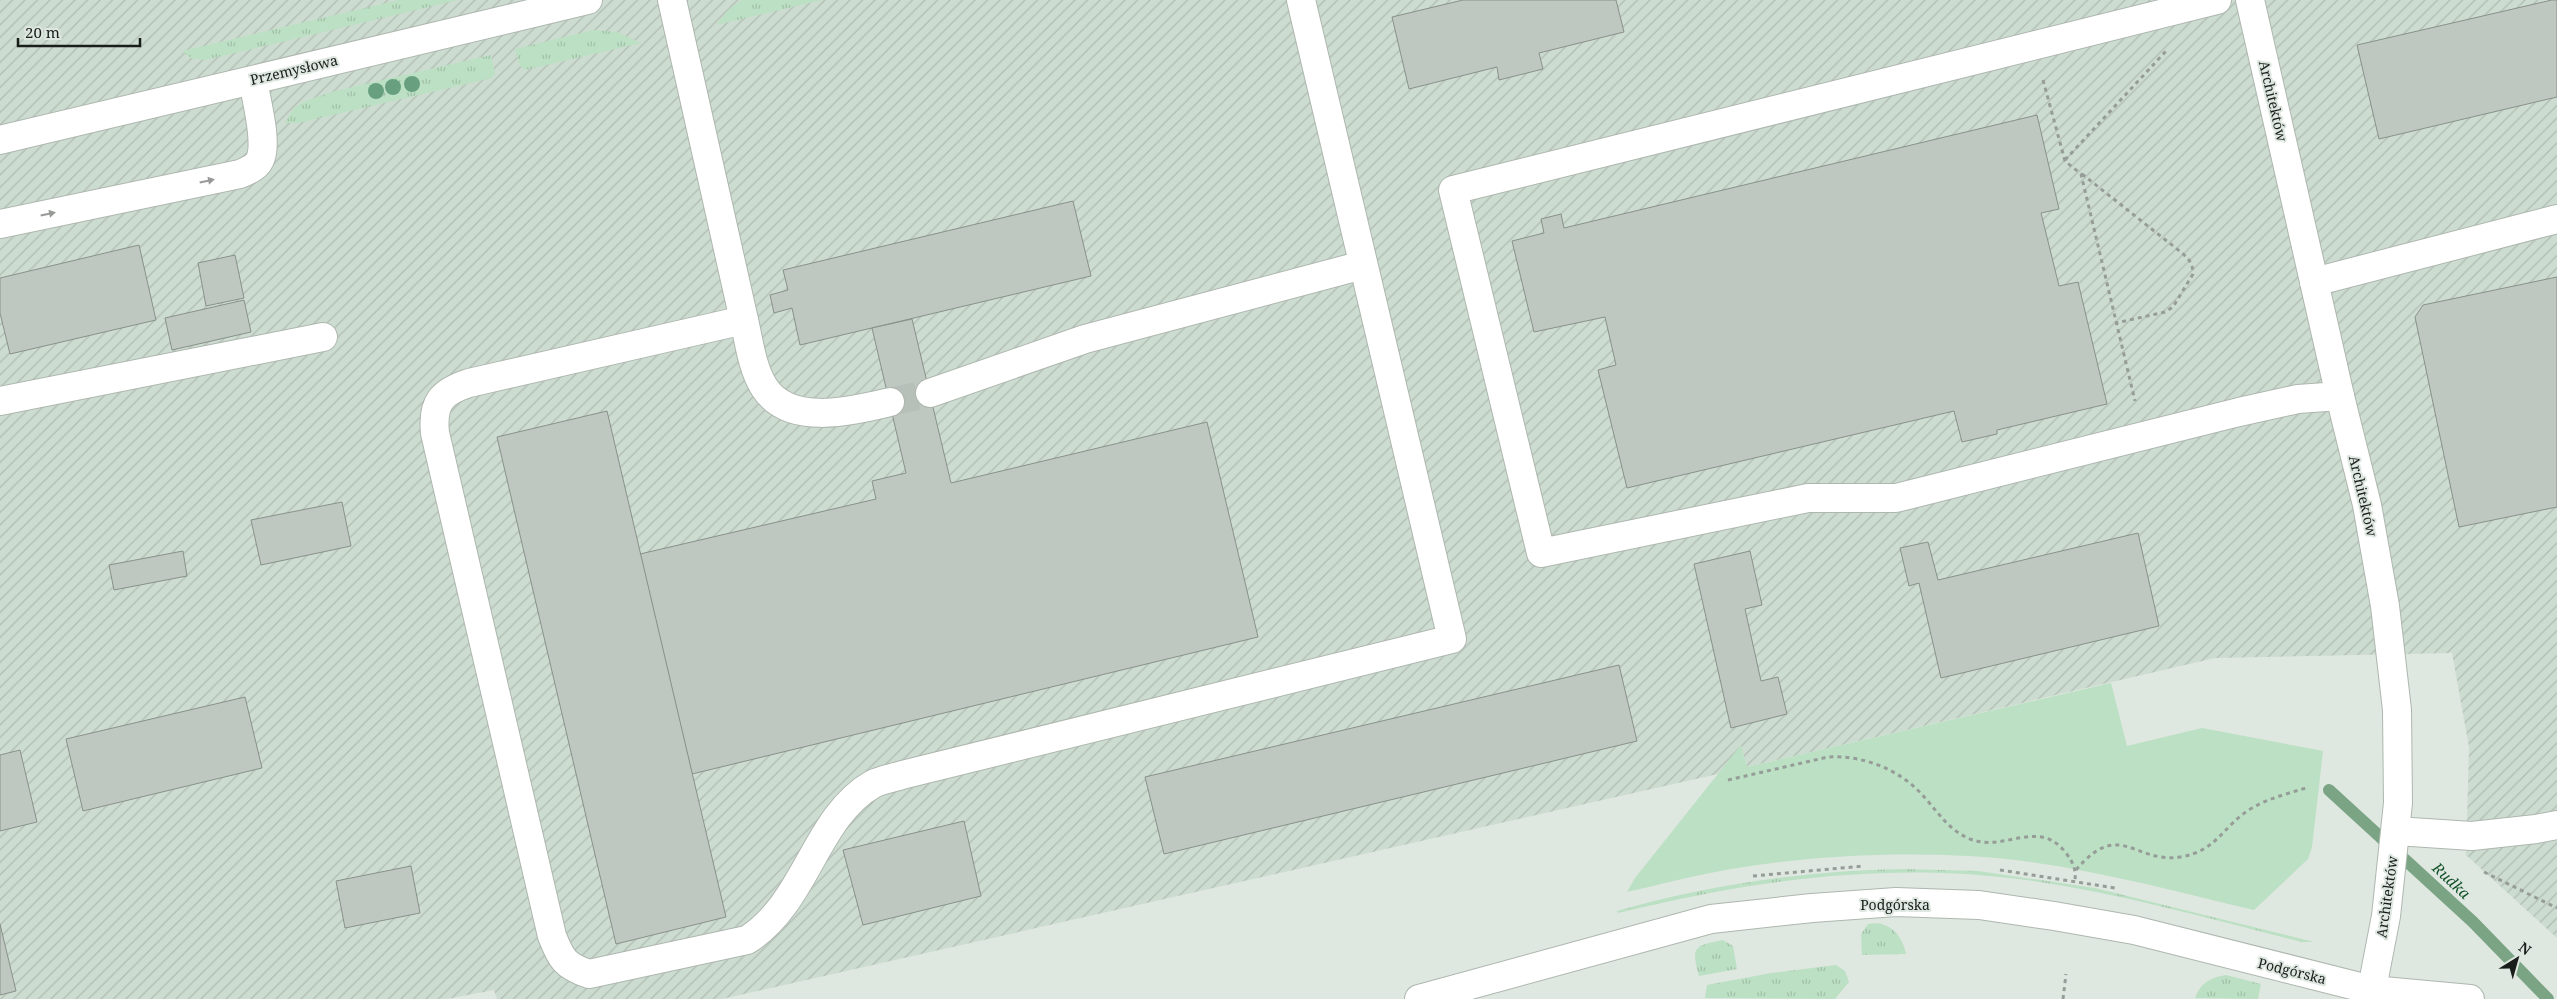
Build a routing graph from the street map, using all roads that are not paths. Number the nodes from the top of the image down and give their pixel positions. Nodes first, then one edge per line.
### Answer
1 (588, 0) edge
2 (672, 0) edge
3 (1302, 0) edge
4 (2217, 0) edge
5 (2250, 0) edge
6 (253, 80) junction
7 (0, 140) edge
8 (2557, 219) edge
9 (0, 224) edge
10 (1364, 265) junction
11 (2314, 282) junction
12 (744, 320) junction
13 (323, 337) dead end
14 (930, 393) tunnel mouth
15 (2340, 396) junction
16 (0, 401) edge
17 (890, 402) tunnel mouth
18 (2550, 829) edge
19 (2396, 831) junction
20 (2371, 995) edge
21 (1419, 999) edge
22 (2470, 999) edge

1 - 6 street, Przemysłowa
2 - 12 street
3 - 10 street
4 - 15 street
5 - 11 street, Architektów
6 - 7 street, Przemysłowa
9 -> 6 street
8 - 11 street
10 - 12 street
10 - 14 street
11 - 15 street, Architektów
12 - 17 street
13 - 16 street
15 - 19 street, Architektów
18 - 19 street
19 - 20 street, Architektów
20 - 21 street, Podgórska
20 - 22 street, Podgórska

